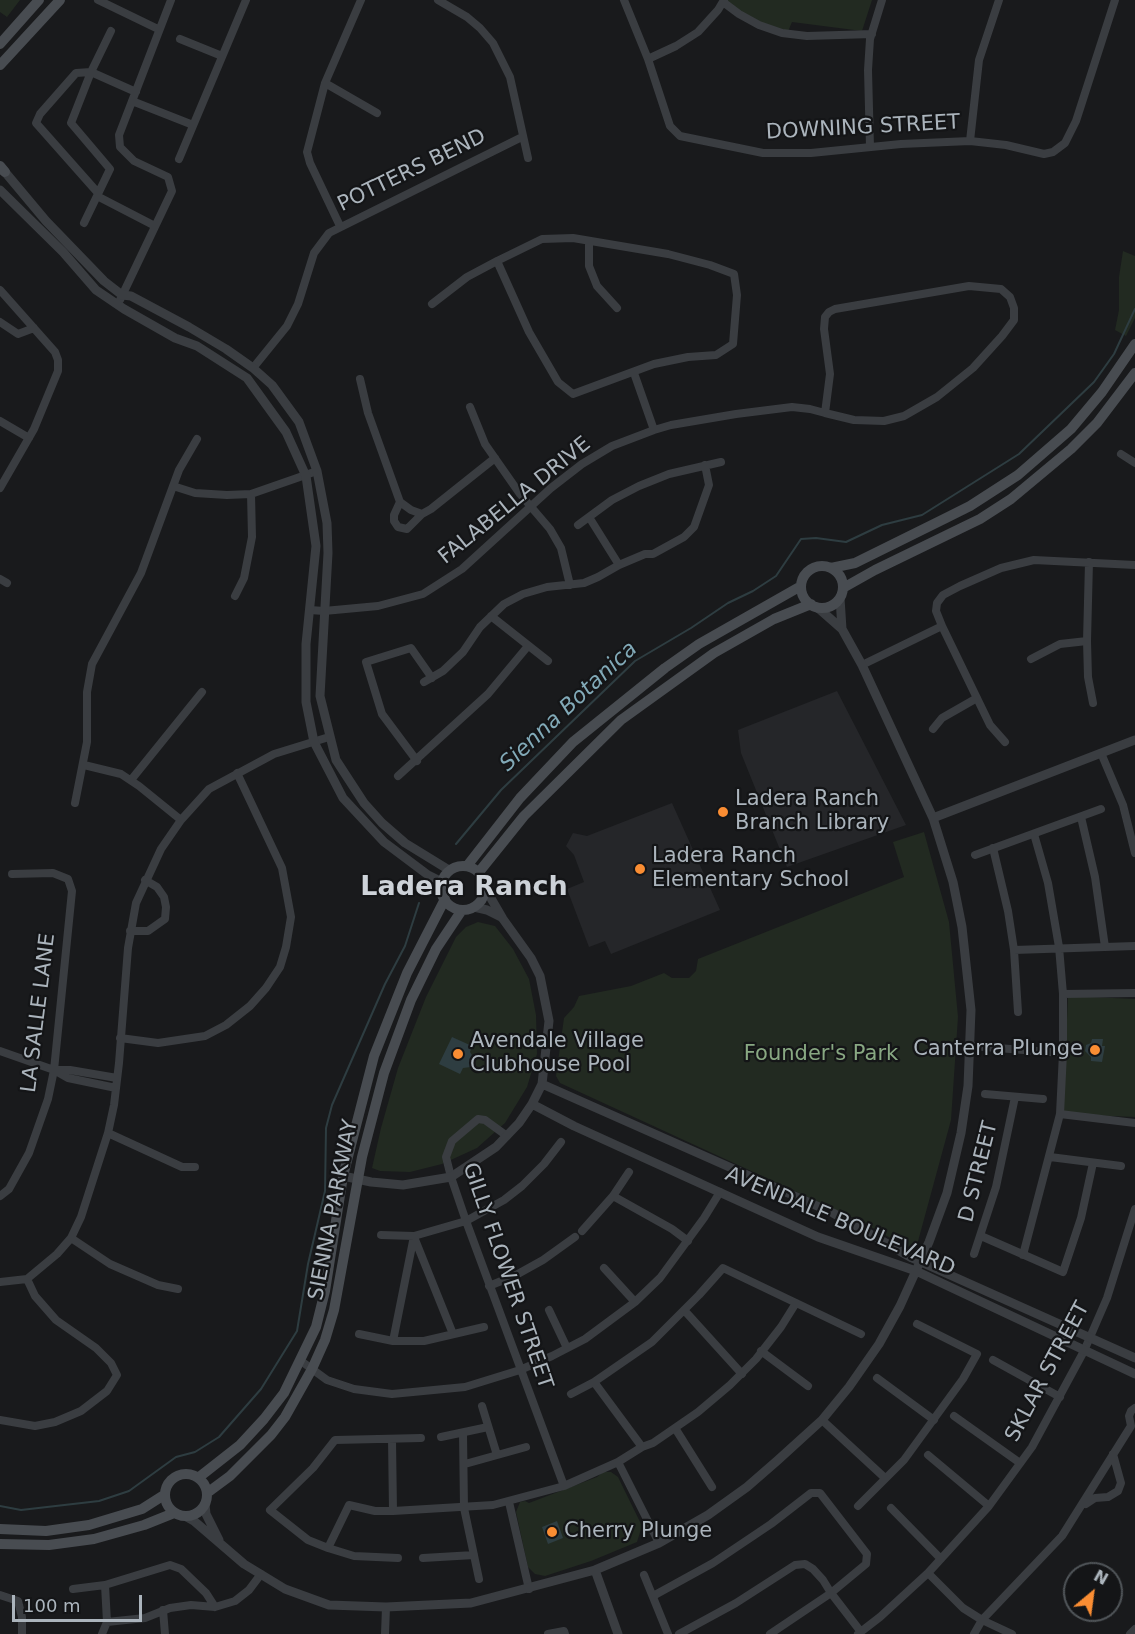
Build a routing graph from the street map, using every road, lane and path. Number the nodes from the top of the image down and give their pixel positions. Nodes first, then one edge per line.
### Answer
1 (39, 0) edge
2 (60, 0) edge
3 (98, 0) edge
4 (171, 0) edge
5 (246, 0) edge
6 (361, 0) edge
7 (438, 0) edge
8 (624, 0) edge
9 (882, 0) edge
10 (999, 0) edge
11 (1115, 0) edge
12 (724, 1) edge
13 (158, 29) junction
14 (111, 31) dead end
15 (872, 34) junction
16 (180, 39) dead end
17 (0, 44) edge
18 (222, 56) junction
19 (648, 59) junction
20 (0, 65) edge
21 (91, 72) junction
22 (326, 82) junction
23 (136, 92) junction
24 (132, 101) junction
25 (377, 113) dead end
26 (193, 125) junction
27 (522, 137) junction
28 (970, 141) junction
29 (870, 147) junction
30 (528, 158) dead end
31 (179, 159) dead end
32 (2, 169) edge
33 (0, 190) edge
34 (98, 195) junction
35 (84, 223) dead end
36 (155, 226) junction
37 (340, 226) junction
38 (589, 241) junction
39 (497, 261) junction
40 (1, 292) edge
41 (122, 295) junction
42 (432, 304) dead end
43 (117, 305) junction
44 (616, 308) dead end
45 (0, 322) edge
46 (34, 328) junction
47 (1135, 344) edge
48 (253, 368) junction
49 (634, 373) junction
50 (1135, 374) edge
51 (247, 378) junction
52 (360, 379) dead end
53 (470, 407) dead end
54 (825, 413) junction
55 (0, 421) edge
56 (654, 430) junction
57 (29, 438) junction
58 (197, 438) dead end
59 (1121, 454) dead end
60 (495, 458) junction
61 (721, 462) dead end
62 (1135, 463) edge
63 (705, 465) junction
64 (317, 471) junction
65 (306, 476) junction
66 (173, 486) junction
67 (0, 488) edge
68 (251, 494) junction
69 (400, 502) junction
70 (532, 507) junction
71 (422, 514) junction
72 (589, 517) junction
73 (578, 525) dead end
74 (632, 548) dead end
75 (631, 560) junction
76 (1089, 562) junction
77 (619, 565) junction
78 (1135, 566) edge
79 (831, 568) junction
80 (570, 585) junction
81 (801, 586) junction
82 (841, 593) junction
83 (236, 596) dead end
84 (814, 606) junction
85 (310, 610) junction
86 (324, 611) junction
87 (491, 616) junction
88 (942, 626) junction
89 (842, 629) junction
90 (1087, 641) junction
91 (528, 646) junction
92 (1031, 659) dead end
93 (548, 661) dead end
94 (862, 665) junction
95 (201, 692) dead end
96 (977, 698) junction
97 (1093, 703) dead end
98 (933, 729) dead end
99 (329, 737) junction
100 (1135, 740) edge
101 (314, 742) junction
102 (1005, 742) dead end
103 (1101, 753) junction
104 (417, 760) junction
105 (84, 765) junction
106 (237, 773) junction
107 (398, 776) dead end
108 (130, 780) junction
109 (75, 803) dead end
110 (1101, 809) dead end
111 (1081, 817) junction
112 (933, 818) junction
113 (181, 820) junction
114 (1034, 834) junction
115 (993, 849) junction
116 (1135, 853) edge
117 (975, 855) dead end
118 (468, 866) junction
119 (450, 870) junction
120 (479, 872) junction
121 (12, 874) dead end
122 (145, 880) junction
123 (442, 882) junction
124 (485, 888) junction
125 (445, 899) junction
126 (468, 908) junction
127 (503, 919) junction
128 (130, 931) junction
129 (1135, 946) edge
130 (1059, 947) junction
131 (1105, 947) junction
132 (1014, 950) junction
133 (1135, 993) edge
134 (1063, 994) junction
135 (1018, 1012) dead end
136 (120, 1038) junction
137 (971, 1046) junction
138 (0, 1051) edge
139 (1062, 1053) junction
140 (54, 1070) junction
141 (117, 1078) junction
142 (542, 1084) junction
143 (116, 1088) junction
144 (985, 1094) dead end
145 (1015, 1096) junction
146 (1043, 1099) dead end
147 (532, 1104) junction
148 (1060, 1114) junction
149 (1135, 1123) edge
150 (108, 1133) junction
151 (507, 1136) junction
152 (561, 1142) dead end
153 (1050, 1157) junction
154 (1093, 1163) junction
155 (1121, 1166) dead end
156 (195, 1167) dead end
157 (629, 1173) dead end
158 (343, 1176) junction
159 (451, 1177) junction
160 (358, 1180) junction
161 (720, 1192) junction
162 (0, 1196) edge
163 (613, 1196) junction
164 (1135, 1209) edge
165 (466, 1221) junction
166 (582, 1231) dead end
167 (381, 1235) dead end
168 (414, 1236) junction
169 (981, 1236) junction
170 (575, 1237) dead end
171 (71, 1238) junction
172 (688, 1241) junction
173 (974, 1254) dead end
174 (1023, 1255) junction
175 (919, 1267) junction
176 (604, 1268) dead end
177 (27, 1279) junction
178 (0, 1282) edge
179 (489, 1286) junction
180 (178, 1288) dead end
181 (635, 1302) junction
182 (796, 1303) junction
183 (549, 1310) dead end
184 (684, 1310) junction
185 (917, 1324) dead end
186 (484, 1327) dead end
187 (359, 1334) dead end
188 (453, 1334) junction
189 (861, 1334) dead end
190 (1089, 1336) junction
191 (393, 1341) junction
192 (567, 1348) junction
193 (761, 1351) junction
194 (1084, 1351) junction
195 (1135, 1358) edge
196 (993, 1360) dead end
197 (301, 1361) junction
198 (312, 1369) junction
199 (520, 1370) junction
200 (742, 1374) junction
201 (1135, 1374) edge
202 (877, 1378) dead end
203 (594, 1382) junction
204 (808, 1386) dead end
205 (571, 1394) dead end
206 (1060, 1396) junction
207 (482, 1406) dead end
208 (1135, 1408) edge
209 (954, 1416) dead end
210 (0, 1420) edge
211 (822, 1420) junction
212 (934, 1420) junction
213 (1133, 1426) edge
214 (488, 1427) junction
215 (675, 1428) junction
216 (463, 1433) junction
217 (441, 1437) dead end
218 (421, 1438) dead end
219 (392, 1440) junction
220 (526, 1447) dead end
221 (642, 1447) junction
222 (1113, 1454) junction
223 (497, 1455) junction
224 (928, 1455) dead end
225 (618, 1462) junction
226 (1020, 1463) junction
227 (465, 1464) junction
228 (198, 1478) junction
229 (885, 1478) junction
230 (564, 1486) junction
231 (712, 1487) dead end
232 (207, 1493) junction
233 (164, 1495) junction
234 (509, 1502) junction
235 (205, 1504) junction
236 (858, 1506) dead end
237 (989, 1506) junction
238 (1082, 1506) junction
239 (464, 1508) junction
240 (891, 1508) dead end
241 (393, 1511) junction
242 (174, 1513) junction
243 (185, 1516) junction
244 (0, 1529) edge
245 (46, 1531) junction
246 (0, 1534) edge
247 (220, 1542) junction
248 (659, 1543) junction
249 (0, 1544) edge
250 (328, 1548) junction
251 (474, 1555) junction
252 (398, 1558) dead end
253 (423, 1558) dead end
254 (941, 1559) junction
255 (595, 1570) junction
256 (928, 1573) junction
257 (261, 1574) junction
258 (644, 1575) dead end
259 (479, 1579) dead end
260 (105, 1585) junction
261 (73, 1589) dead end
262 (529, 1589) junction
263 (831, 1593) junction
264 (0, 1595) edge
265 (653, 1596) junction
266 (215, 1607) junction
267 (386, 1607) junction
268 (163, 1610) junction
269 (982, 1620) junction
270 (107, 1623) junction
271 (1135, 1629) edge
272 (564, 1632) edge
273 (860, 1633) edge
274 (22, 1634) edge
275 (102, 1634) edge
276 (165, 1634) edge
277 (386, 1634) edge
278 (548, 1634) edge
279 (618, 1634) edge
280 (668, 1634) edge
281 (679, 1634) edge
282 (770, 1634) edge
283 (974, 1634) edge
284 (1012, 1634) edge
285 (1131, 1634) edge

1 - 17 main road
2 - 20 main road
3 - 13 street
4 - 13 street
5 - 18 street
6 - 22 street
7 - 27 street
8 - 19 street, DOWNING STREET
9 - 15 street
10 - 28 street
11 - 28 street, DOWNING STREET
12 - 15 street
12 - 19 street
13 - 23 street
14 - 21 street
15 - 29 street
16 - 18 street
18 - 26 street
19 - 29 street, DOWNING STREET
21 - 23 street
21 - 34 street
21 - 34 street
22 - 25 street
22 - 37 street
23 - 24 street
24 - 26 street
24 - 36 street
26 - 31 street
27 - 30 street
27 - 37 street, POTTERS BEND
28 - 29 street, DOWNING STREET
32 - 41 street
33 - 43 street
34 - 35 street
34 - 36 street
36 - 41 street
37 - 48 street, POTTERS BEND
38 - 39 street
38 - 44 street
38 - 49 street
39 - 42 street
39 - 49 street
40 - 46 street
41 - 43 street
41 - 48 street
43 - 51 street
45 - 46 street
46 - 57 street
47 - 79 main road
48 - 51 street
48 - 64 street
49 - 56 street
50 - 82 main road
51 - 65 street
52 - 69 street
53 - 60 street
54 - 54 street, FALABELLA DRIVE
54 - 56 street, FALABELLA DRIVE
55 - 57 street
56 - 70 street, FALABELLA DRIVE
57 - 67 street
58 - 66 street
59 - 62 street
60 - 70 street
60 - 71 street
61 - 63 street
63 - 72 street
63 - 75 street
64 - 65 street
64 - 86 street
65 - 68 street
65 - 85 street
66 - 68 street
66 - 105 street
68 - 83 street
69 - 71 street
69 - 71 street
70 - 80 street
70 - 86 street, FALABELLA DRIVE
72 - 73 street
72 - 77 street
74 - 75 street
75 - 77 street
76 - 78 street
76 - 88 street
76 - 90 street
77 - 80 street
79 - 81 main road
79 - 82 main road
80 - 87 street
81 - 84 main road
81 - 118 main road
82 - 84 main road
82 - 89 street
84 - 89 street
84 - 120 main road
85 - 86 street, FALABELLA DRIVE
85 - 101 street
86 - 99 street
87 - 91 street
87 - 104 street
88 - 94 street
88 - 96 street
89 - 94 street
90 - 92 street
90 - 97 street
91 - 93 street
91 - 104 street
94 - 112 street
95 - 108 street
96 - 98 street
96 - 102 street
99 - 101 street
99 - 119 street
100 - 103 street
101 - 106 street
101 - 123 street
103 - 112 street
103 - 116 street
104 - 107 street
105 - 108 street
105 - 109 street
106 - 113 street
106 - 136 street
108 - 113 street
110 - 111 street
111 - 114 street
111 - 131 street
112 - 137 street
113 - 122 street
114 - 115 street
114 - 130 street
115 - 117 street
115 - 132 street
118 - 119 main road
118 - 120 main road
119 - 123 main road
120 - 124 main road
121 - 140 street, LA SALLE LANE
122 - 128 street
122 - 128 street
123 - 125 main road
124 - 126 main road, SIENNA PARKWAY
124 - 127 street
125 - 126 main road
125 - 158 main road, SIENNA PARKWAY
126 - 127 street
126 - 160 main road, SIENNA PARKWAY
127 - 142 street
128 - 136 street
129 - 131 street
130 - 131 street
130 - 132 street
130 - 134 street
132 - 135 street
133 - 134 street
134 - 139 street
136 - 141 street
137 - 139 street
137 - 175 street
138 - 140 street
139 - 148 street
140 - 141 street
140 - 143 street
140 - 162 street, LA SALLE LANE
141 - 143 street
142 - 147 street
142 - 175 street, AVENDALE BOULEVARD
143 - 150 street
144 - 145 street
145 - 146 street
145 - 169 street, D STREET
147 - 151 street
147 - 161 street, AVENDALE BOULEVARD
148 - 149 street
148 - 153 street
150 - 156 street
150 - 171 street
151 - 159 street
151 - 159 street, GILLY FLOWER STREET
152 - 165 street
153 - 154 street
153 - 174 street
154 - 155 street
154 - 174 street
157 - 163 street
158 - 160 street
158 - 197 main road, SIENNA PARKWAY
159 - 160 street
159 - 165 street, GILLY FLOWER STREET
160 - 198 main road, SIENNA PARKWAY
161 - 172 street
161 - 175 street, AVENDALE BOULEVARD
163 - 166 street
163 - 172 street
164 - 190 street, SKLAR STREET
165 - 168 street
165 - 179 street, GILLY FLOWER STREET
167 - 168 street
168 - 188 street
168 - 191 street
169 - 173 street, D STREET
169 - 174 street
170 - 179 street
171 - 177 street
171 - 180 street
172 - 181 street
175 - 190 street, AVENDALE BOULEVARD
175 - 194 street, AVENDALE BOULEVARD
175 - 211 street
176 - 181 street
177 - 178 street
177 - 210 street
179 - 199 street, GILLY FLOWER STREET
181 - 192 street
182 - 184 street
182 - 189 street
182 - 193 street
183 - 192 street
184 - 200 street
184 - 203 street
185 - 212 street
186 - 188 street
187 - 191 street
188 - 191 street
190 - 194 street, SKLAR STREET
190 - 195 street, AVENDALE BOULEVARD
192 - 199 street
193 - 200 street
193 - 204 street
194 - 201 street, AVENDALE BOULEVARD
194 - 206 street, SKLAR STREET
196 - 206 street
197 - 198 street
197 - 228 main road, SIENNA PARKWAY
198 - 199 street
198 - 232 main road, SIENNA PARKWAY
199 - 230 street, GILLY FLOWER STREET
200 - 215 street
202 - 212 street
203 - 205 street
203 - 221 street
206 - 226 street, SKLAR STREET
207 - 214 street
208 - 213 street
209 - 226 street
211 - 229 street
211 - 248 street
212 - 229 street
213 - 222 street
214 - 216 street
214 - 223 street
215 - 221 street
215 - 231 street
216 - 217 street
216 - 227 street
218 - 219 street
219 - 241 street
219 - 250 street
220 - 223 street
221 - 225 street
222 - 238 street
222 - 238 street
223 - 227 street
224 - 237 street
225 - 230 street
225 - 248 street
226 - 237 street, SKLAR STREET
227 - 239 street
228 - 232 main road
228 - 233 main road
229 - 236 street
230 - 234 street
232 - 235 main road
233 - 242 main road
233 - 245 main road
234 - 239 street
234 - 262 street
235 - 243 main road
235 - 247 street
237 - 254 street, SKLAR STREET
238 - 269 street
239 - 241 street
239 - 251 street
240 - 254 street
241 - 250 street
242 - 243 main road
242 - 249 main road
243 - 247 street
244 - 245 main road
245 - 246 main road
247 - 257 street
248 - 255 street
250 - 252 street
251 - 253 street
251 - 259 street
254 - 256 street, SKLAR STREET
255 - 262 street
255 - 279 street
256 - 269 street
256 - 273 street, SKLAR STREET
257 - 266 street
257 - 267 street
258 - 265 street
260 - 261 street
260 - 266 street
260 - 270 street
262 - 267 street
263 - 265 street
263 - 273 street
263 - 281 street
263 - 282 street
264 - 274 street
265 - 280 street
266 - 268 street
267 - 277 street
268 - 270 street
268 - 276 street
269 - 283 street
269 - 284 street
270 - 275 street
271 - 285 street
272 - 278 street

